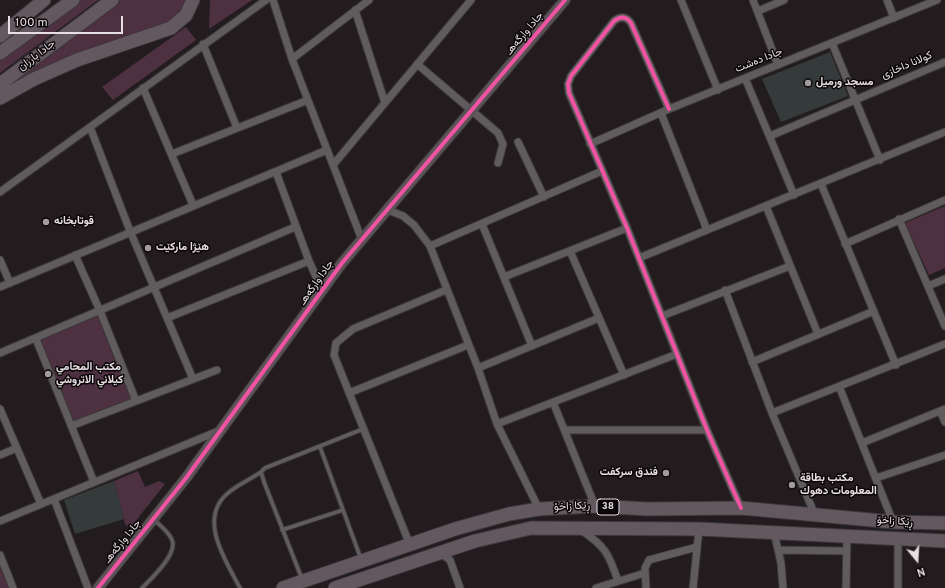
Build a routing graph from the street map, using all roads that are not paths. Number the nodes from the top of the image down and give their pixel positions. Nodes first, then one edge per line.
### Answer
1 (44, 0) edge
2 (73, 0) edge
3 (112, 0) edge
4 (193, 0) edge
5 (266, 0) edge
6 (273, 0) edge
7 (369, 0) edge
8 (471, 0) edge
9 (565, 0) edge
10 (681, 0) edge
11 (753, 0) edge
12 (784, 0) edge
13 (887, 0) edge
14 (937, 0) edge
15 (355, 10) junction
16 (758, 11) junction
17 (894, 18) junction
18 (0, 36) edge
19 (832, 43) junction
20 (203, 44) junction
21 (0, 53) edge
22 (292, 59) junction
23 (945, 62) edge
24 (417, 64) junction
25 (778, 65) junction
26 (745, 78) junction
27 (0, 84) edge
28 (143, 88) junction
29 (718, 90) junction
30 (0, 98) edge
31 (308, 100) junction
32 (856, 100) junction
33 (385, 103) junction
34 (670, 109) junction
35 (472, 111) junction
36 (661, 113) junction
37 (90, 127) junction
38 (237, 128) junction
39 (945, 133) edge
40 (770, 136) junction
41 (518, 142) dead end
42 (590, 144) junction
43 (327, 150) junction
44 (172, 154) junction
45 (880, 160) junction
46 (498, 163) dead end
47 (333, 165) junction
48 (602, 171) junction
49 (276, 172) junction
50 (821, 184) junction
51 (0, 192) edge
52 (794, 195) junction
53 (544, 197) junction
54 (945, 200) edge
55 (193, 205) junction
56 (766, 206) junction
57 (388, 210) junction
58 (899, 219) junction
59 (482, 224) junction
60 (295, 227) junction
61 (627, 228) junction
62 (707, 230) junction
63 (130, 232) junction
64 (362, 240) junction
65 (845, 244) junction
66 (430, 246) junction
67 (570, 251) junction
68 (74, 255) junction
69 (639, 258) junction
70 (0, 260) edge
71 (309, 261) junction
72 (790, 266) junction
73 (504, 277) junction
74 (945, 279) edge
75 (10, 282) junction
76 (928, 286) junction
77 (0, 287) edge
78 (155, 288) junction
79 (322, 290) junction
80 (446, 290) junction
81 (725, 290) junction
82 (100, 311) junction
83 (874, 311) junction
84 (662, 316) junction
85 (167, 318) junction
86 (599, 318) junction
87 (945, 326) edge
88 (818, 334) junction
89 (36, 339) junction
90 (945, 344) edge
91 (468, 345) junction
92 (532, 346) junction
93 (0, 353) edge
94 (677, 354) junction
95 (752, 362) junction
96 (896, 365) junction
97 (478, 368) junction
98 (217, 370) dead end
99 (624, 375) junction
100 (193, 379) junction
101 (839, 386) junction
102 (349, 393) junction
103 (136, 401) junction
104 (553, 402) junction
105 (0, 409) edge
106 (943, 410) edge
107 (772, 413) junction
108 (945, 422) edge
109 (497, 424) junction
110 (71, 426) junction
111 (364, 429) junction
112 (221, 430) junction
113 (565, 430) junction
114 (707, 430) junction
115 (862, 443) junction
116 (320, 446) junction
117 (17, 448) junction
118 (0, 455) edge
119 (945, 455) edge
120 (261, 472) junction
121 (876, 478) junction
122 (94, 482) junction
123 (54, 498) junction
124 (41, 504) junction
125 (596, 506) junction
126 (741, 508) junction
127 (539, 509) junction
128 (343, 510) junction
129 (815, 515) junction
130 (153, 519) junction
131 (0, 521) edge
132 (893, 522) junction
133 (945, 523) edge
134 (579, 528) junction
135 (698, 529) junction
136 (282, 530) junction
137 (774, 532) junction
138 (847, 535) junction
139 (898, 538) junction
140 (945, 541) edge
141 (410, 545) junction
142 (456, 547) junction
143 (697, 547) junction
144 (779, 550) junction
145 (847, 551) junction
146 (439, 553) junction
147 (0, 555) edge
148 (362, 562) junction
149 (451, 563) junction
150 (644, 573) junction
151 (618, 581) junction
152 (302, 582) junction
153 (607, 586) edge
154 (13, 588) edge
155 (88, 588) edge
156 (98, 588) edge
157 (142, 588) edge
158 (240, 588) edge
159 (283, 588) edge
160 (335, 588) edge
161 (460, 588) edge
162 (596, 588) edge
163 (646, 588) edge
164 (694, 588) edge
165 (783, 588) edge
166 (846, 588) edge
167 (898, 588) edge

1 - 18 highway
2 - 21 highway
3 - 27 highway, جادا بارزان
4 - 30 highway
5 - 20 street
6 - 22 street
7 - 15 street
8 - 24 street
9 - 35 street, جادا وارگه‌هـ
10 - 29 street
11 - 16 street
12 - 16 street
13 - 17 street
14 - 17 street, جادا دەشت
15 - 22 street
15 - 33 street
16 - 25 street
17 - 19 street, جادا دەشت
19 - 25 street, جادا دەشت
19 - 32 street
20 - 28 street
20 - 38 street
22 - 31 street
23 - 32 street, کولانا داخازی
24 - 33 street
24 - 35 street
25 - 26 street, جادا دەشت
26 - 29 street, جادا دەشت
26 - 40 street
28 - 37 street
28 - 44 street
29 - 34 street, جادا دەشت
31 - 38 street
31 - 43 street
32 - 40 street, کولانا داخازی
32 - 45 street
33 - 47 street
34 - 36 street, جادا دەشت
34 - 42 street
35 - 46 street
35 - 57 street, جادا وارگه‌هـ
36 - 42 street, جادا دەشت
36 - 62 street
37 - 51 street
37 - 63 street
38 - 44 street
39 - 45 street
40 - 52 street
41 - 53 street
42 - 48 street
43 - 47 street
43 - 49 street
44 - 55 street
45 - 50 street
47 - 64 street
48 - 53 street
48 - 61 street
49 - 55 street
49 - 60 street
50 - 52 street
50 - 65 street
52 - 56 street
53 - 59 street
54 - 58 street
55 - 63 street
56 - 62 street
56 - 72 street
57 - 64 street, جادا وارگه‌هـ
57 - 66 street
58 - 65 street
58 - 76 street
59 - 66 street
59 - 73 street
60 - 71 street
60 - 78 street
61 - 67 street
61 - 69 street
62 - 69 street
63 - 68 street
63 - 78 street
64 - 79 street, جادا وارگه‌هـ
65 - 83 street
66 - 80 street
67 - 73 street
67 - 86 street
68 - 75 street
68 - 82 street
69 - 84 street
70 - 75 street
71 - 79 street
71 - 85 street
72 - 81 street
72 - 88 street
73 - 92 street
74 - 76 street
75 - 77 street
76 - 87 street
78 - 82 street
78 - 85 street
79 - 112 street, جادا وارگه‌هـ
80 - 91 street
80 - 102 street
81 - 84 street
81 - 95 street
82 - 89 street
82 - 103 street
83 - 88 street
83 - 96 street
84 - 94 street
85 - 100 street
86 - 92 street
86 - 99 street
88 - 95 street
89 - 93 street
89 - 110 street
90 - 96 street
91 - 97 street
91 - 102 street
92 - 97 street
94 - 99 street
94 - 114 street
95 - 107 street
96 - 101 street
97 - 109 street
98 - 100 street
99 - 104 street
100 - 103 street
101 - 107 street
101 - 115 street
102 - 111 street
103 - 110 street
104 - 109 street
104 - 113 street
105 - 117 street
106 - 108 street
106 - 115 street
107 - 129 street
109 - 127 street
110 - 122 street
111 - 116 lane
111 - 141 street
112 - 122 street
112 - 130 street, جادا وارگه‌هـ
113 - 114 street
113 - 125 street
114 - 126 street
115 - 121 street
116 - 120 lane
116 - 128 lane
117 - 118 street
117 - 124 street
119 - 121 street
120 - 136 lane
120 - 158 lane
121 - 132 street
122 - 123 street
123 - 124 street
123 - 155 street
124 - 131 street
125 - 126 highway, ڕێکا زاخۆ / 38
125 - 127 highway, ڕێکا زاخۆ / 38
126 - 129 highway, ڕێکا زاخۆ / 38
127 - 141 highway, ڕێکا زاخۆ / 38
128 - 136 lane
128 - 148 lane
129 - 132 highway, ڕێکا زاخۆ / 38
130 - 156 street, جادا وارگه‌هـ
130 - 157 lane
132 - 133 highway, ڕێکا زاخۆ / 38
134 - 135 highway, ڕێکا زاخۆ / 38
134 - 142 highway, ڕێکا زاخۆ / 38
134 - 151 street
135 - 137 highway, ڕێکا زاخۆ / 38
135 - 143 street
136 - 152 lane
137 - 138 highway, ڕێکا زاخۆ / 38
137 - 144 street
138 - 139 highway, ڕێکا زاخۆ / 38
138 - 145 street
139 - 140 highway, ڕێکا زاخۆ / 38
139 - 167 street
141 - 148 highway, ڕێکا زاخۆ / 38
142 - 146 highway, ڕێکا زاخۆ / 38
142 - 149 street
143 - 150 street
143 - 164 street
144 - 145 street
144 - 165 street
145 - 166 street
146 - 149 street
146 - 160 highway, ڕێکا زاخۆ / 38
147 - 154 street
148 - 152 highway, ڕێکا زاخۆ / 38
149 - 161 street
150 - 151 street
150 - 163 street
151 - 153 street
152 - 159 highway, ڕێکا زاخۆ / 38
153 - 162 street

